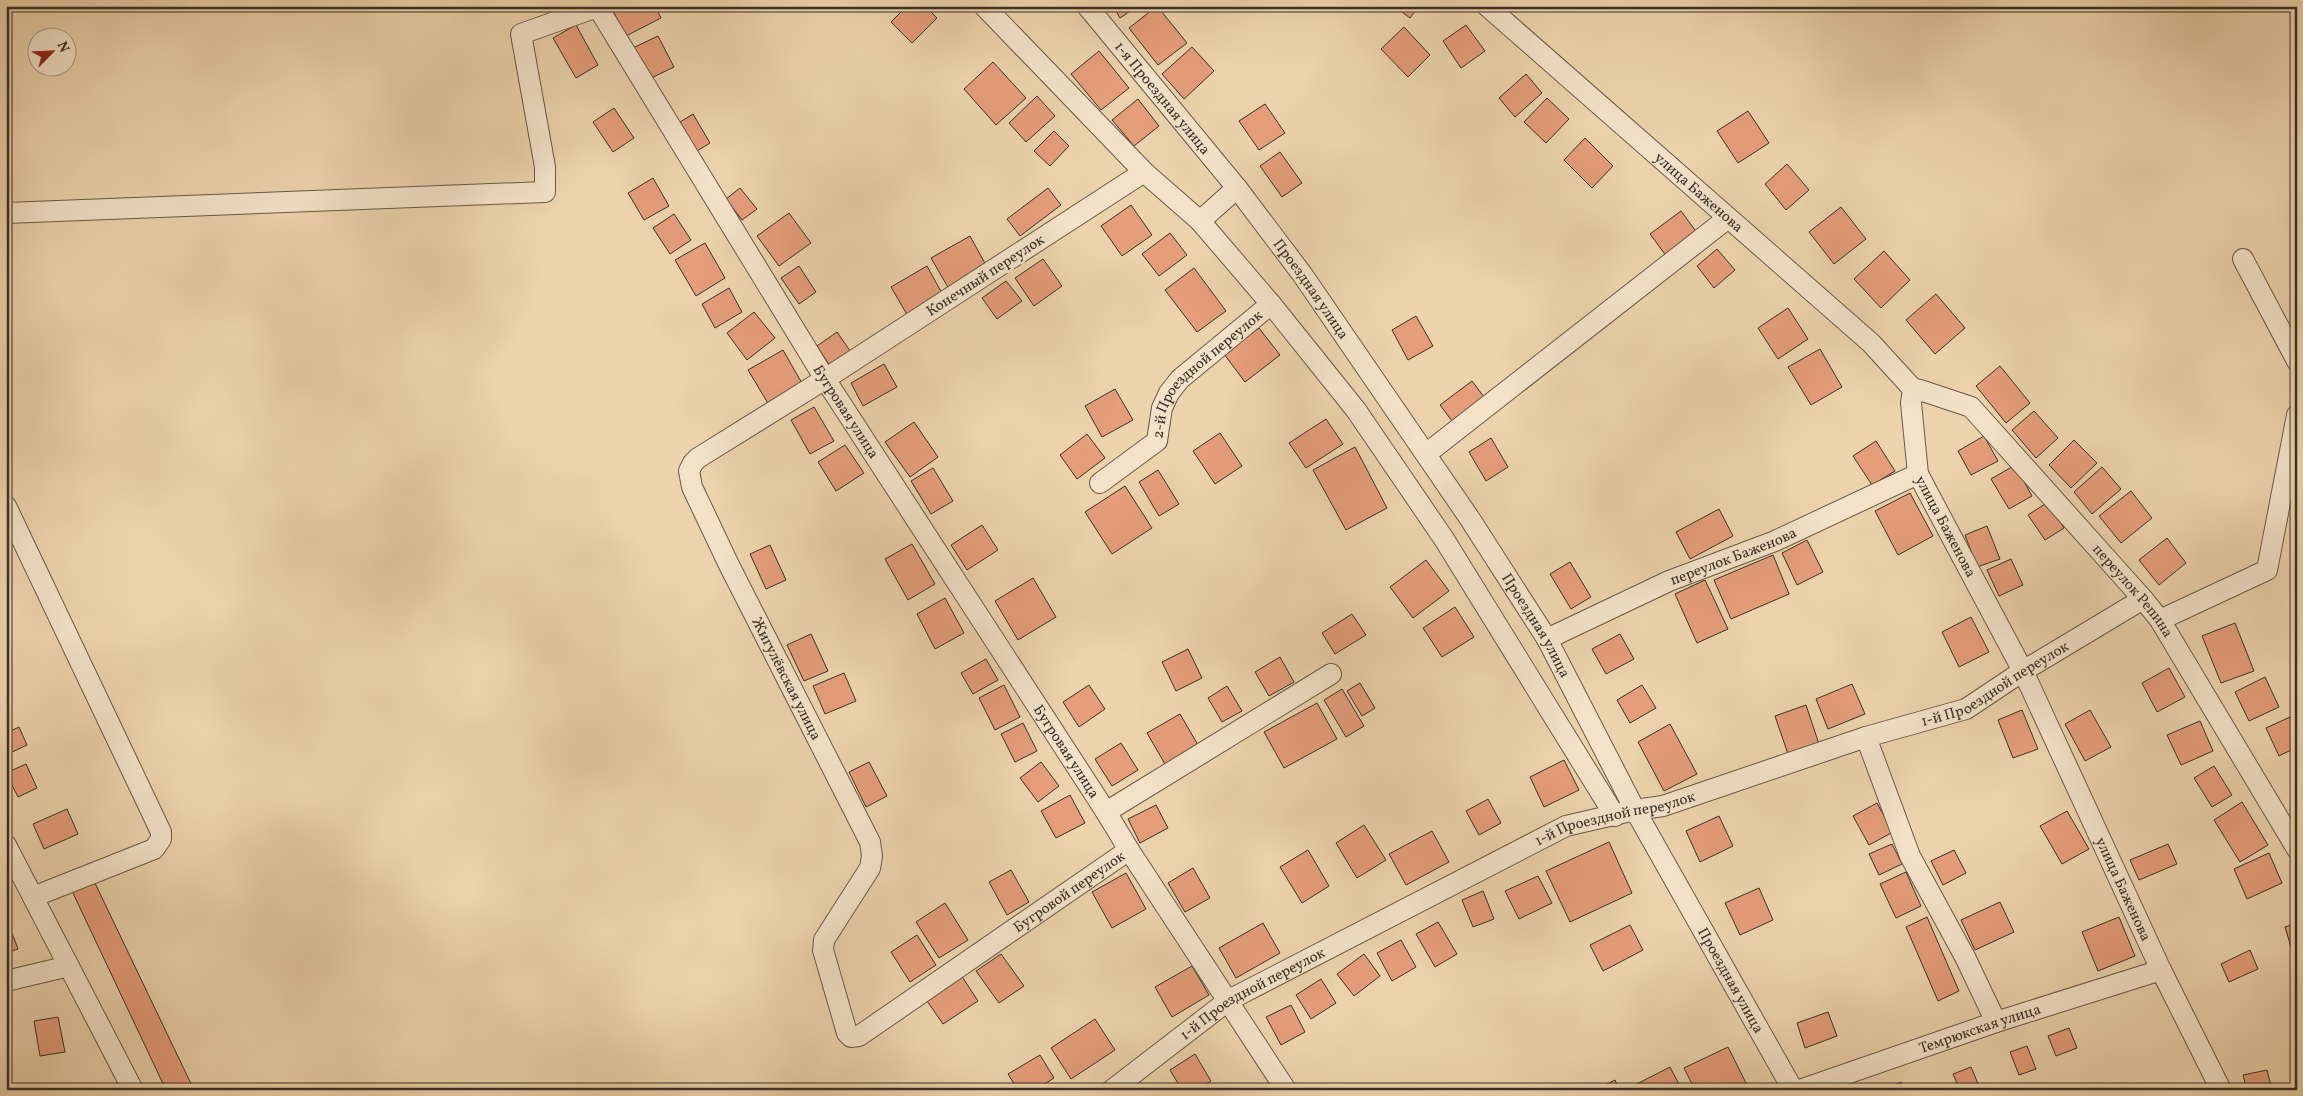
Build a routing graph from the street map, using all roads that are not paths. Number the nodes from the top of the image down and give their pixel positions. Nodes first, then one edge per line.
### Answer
1 (597, 6) edge
2 (984, 6) edge
3 (1087, 6) edge
4 (1487, 6) edge
5 (1144, 172) junction
6 (1237, 188) junction
7 (6, 213) edge
8 (1728, 218) junction
9 (1200, 221) junction
10 (2243, 259) dead end
11 (1271, 304) junction
12 (2297, 361) edge
13 (826, 379) junction
14 (1913, 389) junction
15 (2297, 415) edge
16 (1426, 454) junction
17 (1918, 474) junction
18 (1100, 483) dead end
19 (6, 506) edge
20 (2143, 598) junction
21 (2160, 620) junction
22 (1547, 639) junction
23 (2023, 671) junction
24 (1331, 674) dead end
25 (1866, 737) junction
26 (1635, 810) junction
27 (1106, 812) junction
28 (1615, 816) junction
29 (6, 845) edge
30 (2297, 849) edge
31 (1129, 850) junction
32 (33, 897) junction
33 (69, 966) junction
34 (2161, 970) junction
35 (6, 982) edge
36 (1229, 1000) junction
37 (1996, 1022) junction
38 (851, 1037) joint
39 (133, 1090) edge
40 (1112, 1090) edge
41 (1286, 1090) edge
42 (1793, 1090) edge
43 (1800, 1090) edge
44 (2221, 1090) edge

1 - 7 street
1 - 13 street, Бугровая улица
2 - 5 street
3 - 6 street, 1-я Проездная улица
4 - 8 street, улица Баженова
5 - 9 street
5 - 13 street, Конечный переулок
6 - 9 street
6 - 16 street, Проездная улица
8 - 14 street, улица Баженова
8 - 16 street
9 - 11 street
10 - 12 street
11 - 18 street, 2-й Проездной переулок
11 - 28 street
13 - 27 street, Бугровая улица
13 - 38 street, Жигулёвская улица
14 - 17 street, улица Баженова
14 - 20 street, переулок Репина
15 - 21 street
16 - 22 street, Проездная улица
17 - 22 street, переулок Баженова
17 - 23 street, улица Баженова
19 - 32 street
20 - 21 street, переулок Репина
20 - 23 street, 1-й Проездной переулок
21 - 30 street, переулок Репина
22 - 26 street, Проездная улица
23 - 25 street, 1-й Проездной переулок
23 - 34 street, улица Баженова
24 - 27 street
25 - 26 street, 1-й Проездной переулок
25 - 37 street
26 - 28 street, 1-й Проездной переулок
26 - 42 street, Проездная улица
27 - 31 street, Бугровой переулок
28 - 36 street, 1-й Проездной переулок
29 - 32 street
31 - 36 street
31 - 38 street, Бугровой переулок
32 - 33 street
33 - 35 street
33 - 39 street
34 - 37 street, Темрюкская улица
34 - 44 street, улица Баженова
36 - 40 street, 1-й Проездной переулок
36 - 41 street
37 - 43 street, Темрюкская улица

